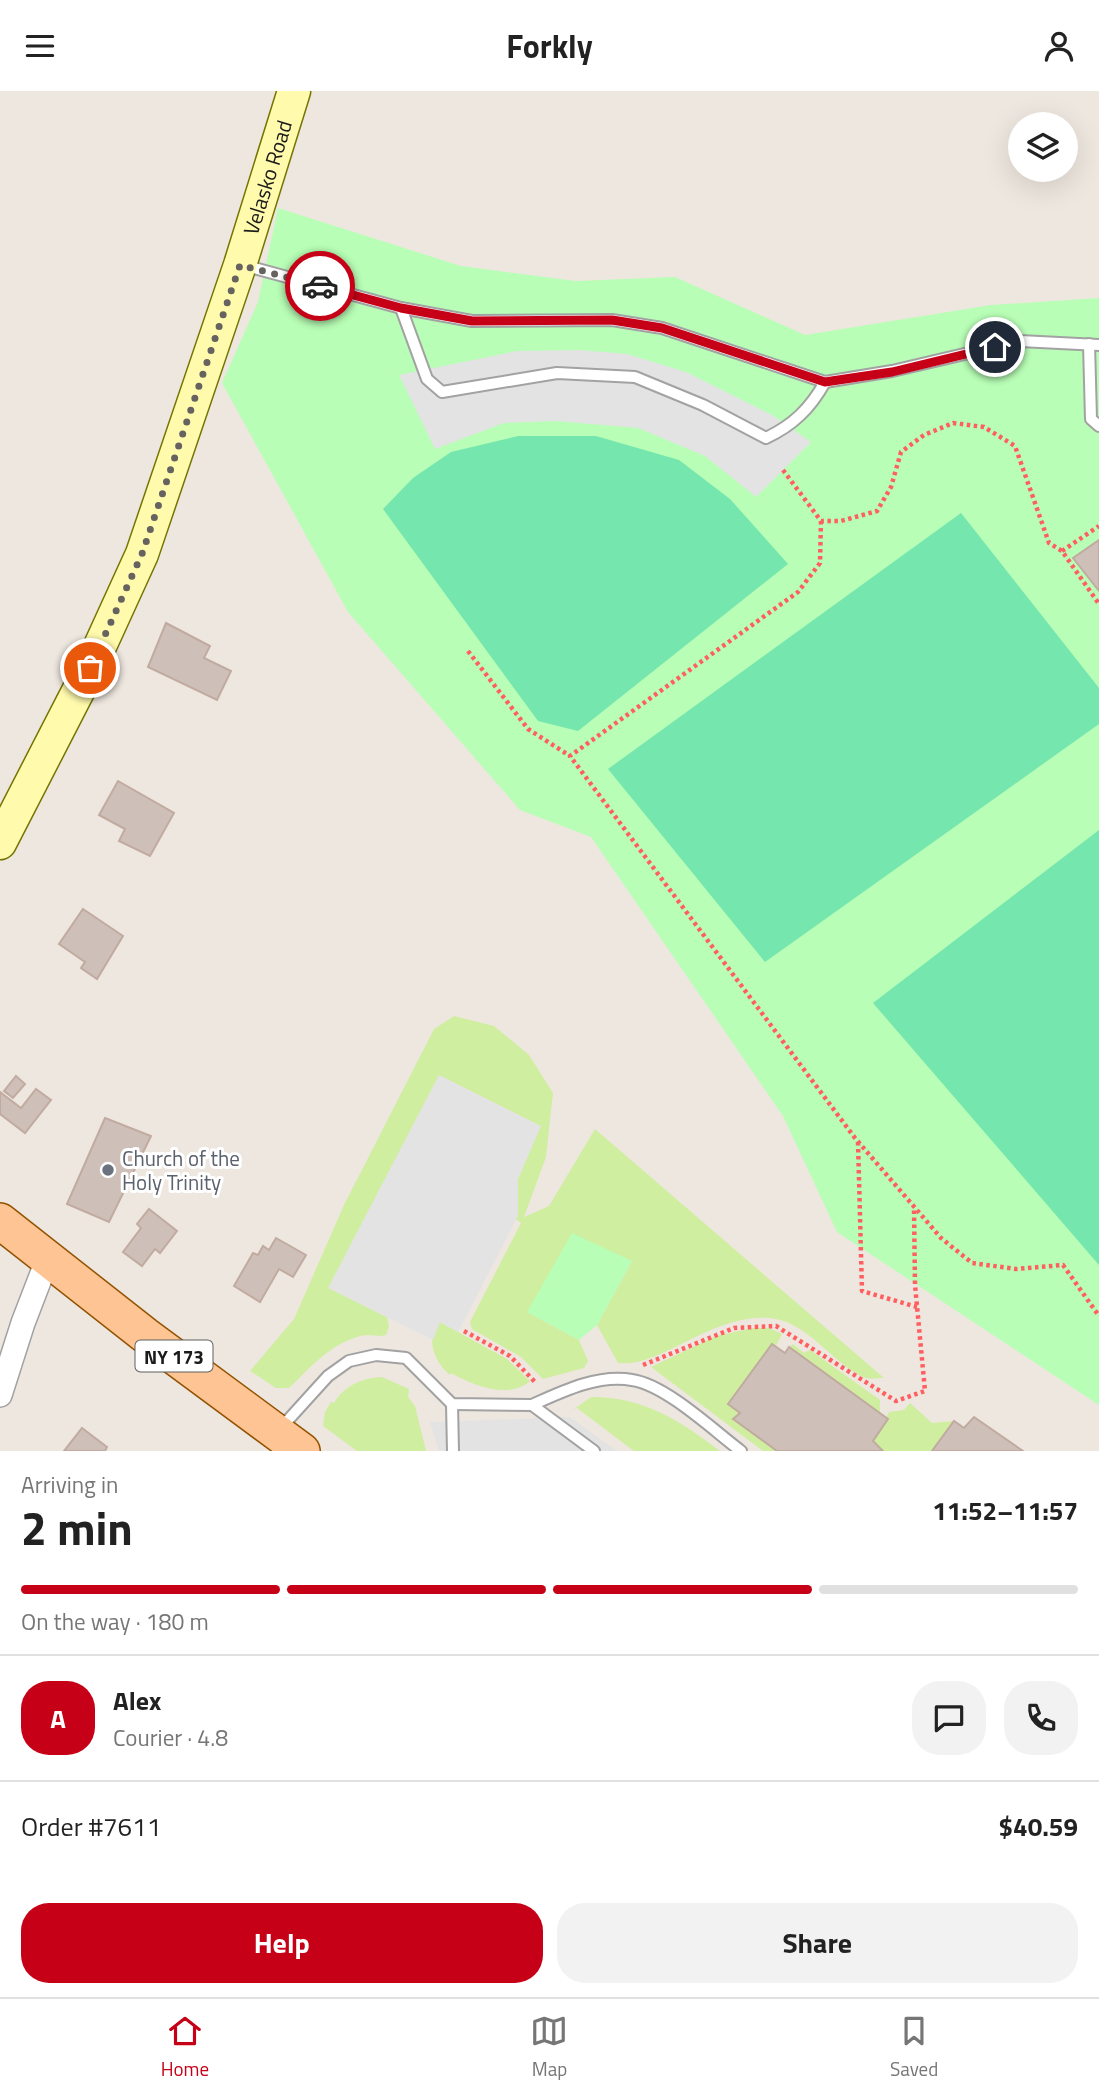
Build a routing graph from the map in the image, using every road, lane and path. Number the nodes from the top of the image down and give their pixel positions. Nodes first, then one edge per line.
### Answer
1 (294, 91) edge
2 (240, 265) junction
3 (401, 308) junction
4 (1094, 344) edge
5 (825, 382) junction
6 (1099, 426) edge
7 (783, 470) dead end
8 (821, 521) junction
9 (1099, 526) edge
10 (1062, 551) junction
11 (1099, 604) edge
12 (468, 651) dead end
13 (570, 756) junction
14 (0, 843) edge
15 (858, 1142) junction
16 (914, 1207) junction
17 (0, 1221) edge
18 (48, 1258) junction
19 (917, 1307) junction
20 (1099, 1316) edge
21 (464, 1331) dead end
22 (632, 1380) junction
23 (536, 1383) dead end
24 (0, 1395) edge
25 (452, 1403) junction
26 (532, 1405) junction
27 (290, 1442) edge
28 (453, 1451) edge
29 (594, 1451) edge
30 (741, 1451) edge

1 - 2 street, Velasko Road
2 - 3 lane
2 - 14 street, Velasko Road
3 - 5 lane
3 - 5 lane
4 - 5 lane
4 - 6 lane
7 - 8 path
8 - 10 path
8 - 13 path
9 - 10 path
10 - 11 path
12 - 13 path
13 - 15 path
15 - 16 path
15 - 19 path
16 - 19 path
16 - 20 path
17 - 18 main road, NY 173
18 - 24 street
18 - 27 main road, NY 173
19 - 22 path
21 - 23 path
22 - 26 lane
22 - 30 lane
25 - 26 lane
25 - 27 lane
25 - 28 lane
26 - 29 lane

